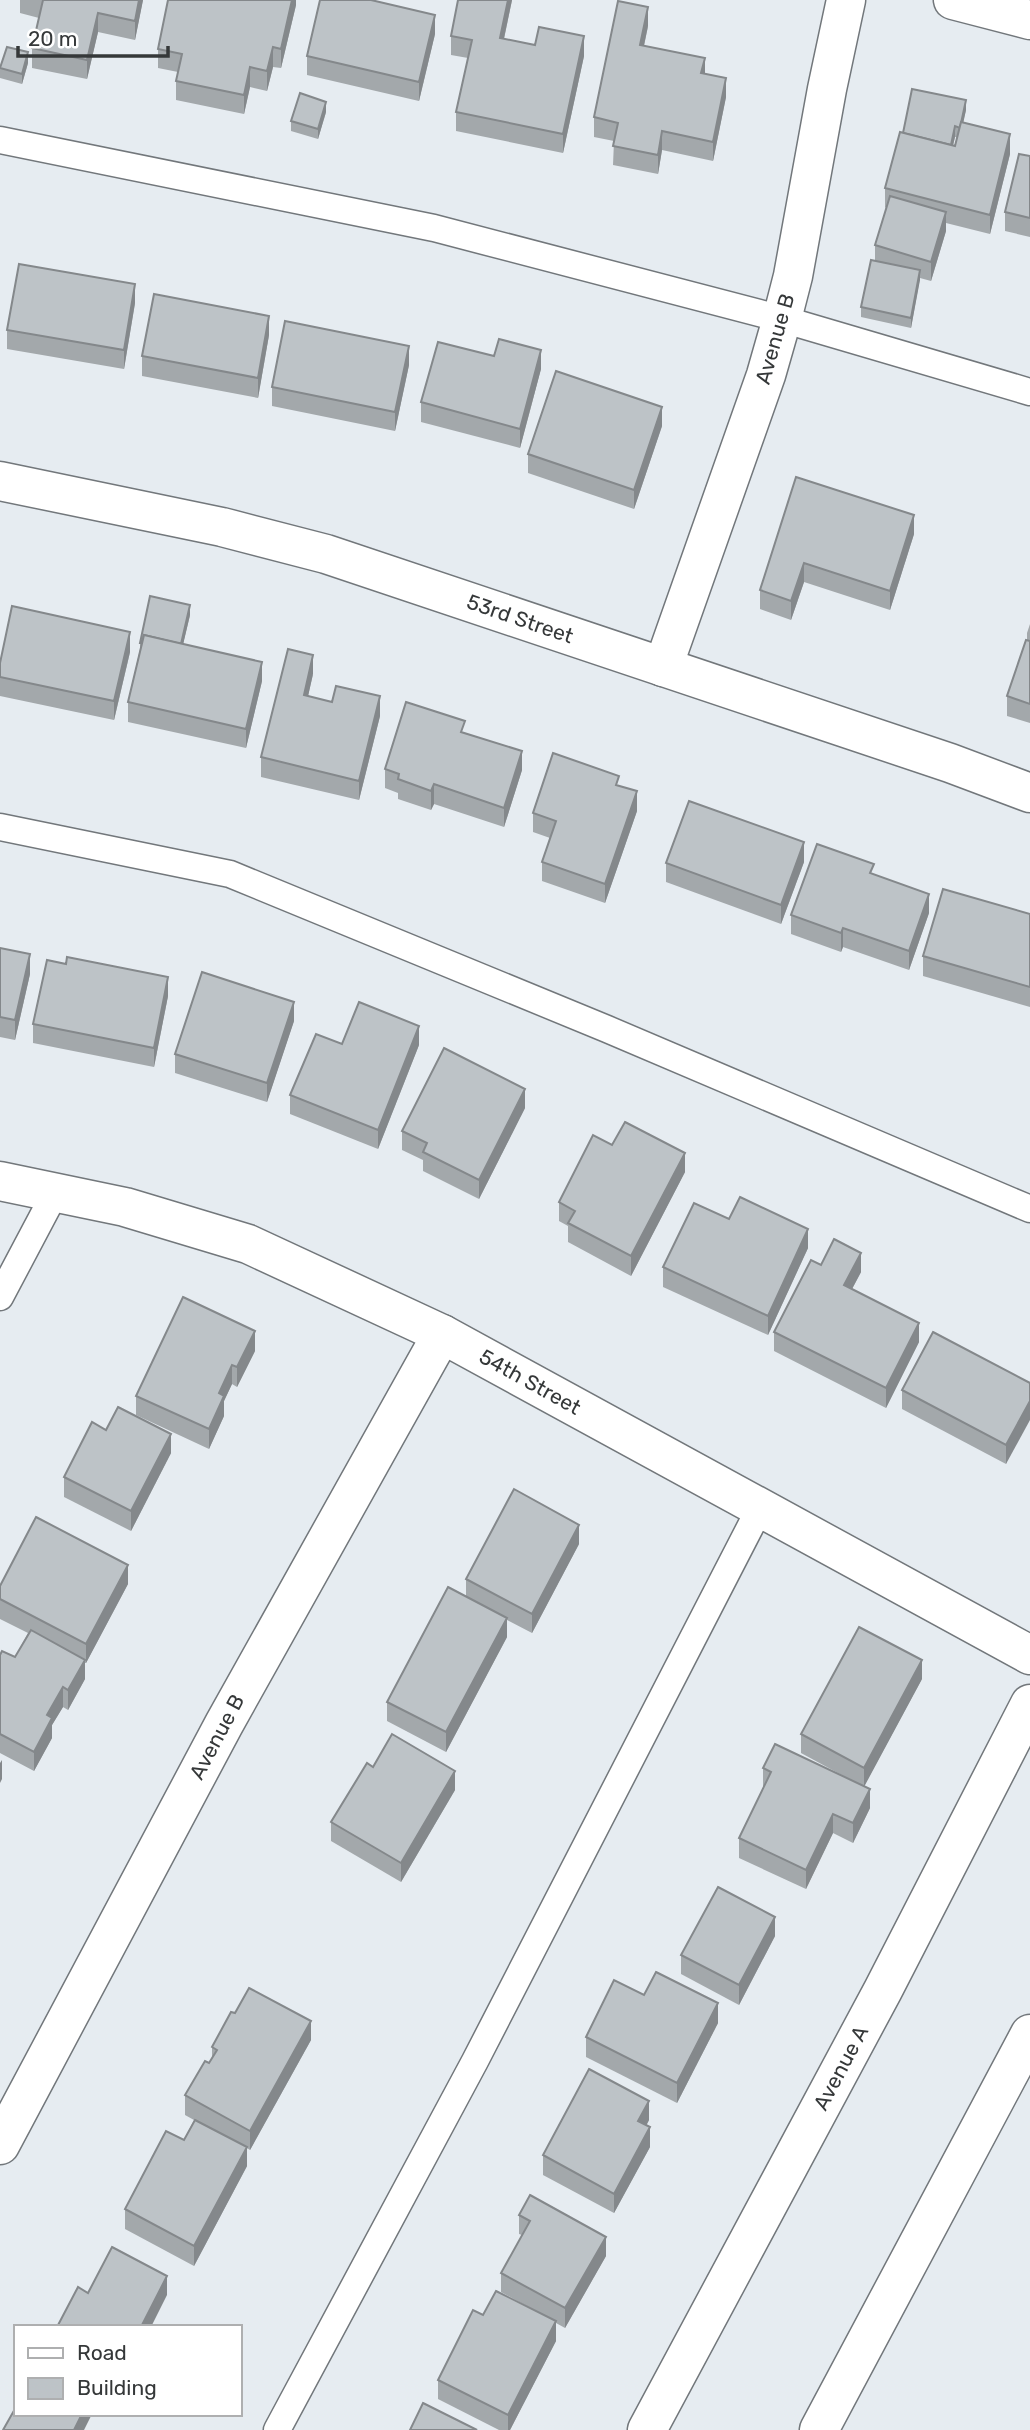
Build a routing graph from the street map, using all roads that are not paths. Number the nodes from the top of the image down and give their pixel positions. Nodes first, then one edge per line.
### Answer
1 (846, 0) edge
2 (953, 0) edge
3 (1030, 20) edge
4 (0, 140) edge
5 (782, 319) junction
6 (1030, 392) edge
7 (0, 481) edge
8 (663, 667) junction
9 (1030, 793) edge
10 (0, 827) edge
11 (0, 1181) edge
12 (55, 1192) junction
13 (1030, 1209) edge
14 (0, 1297) edge
15 (442, 1334) junction
16 (760, 1508) junction
17 (1030, 1655) edge
18 (1030, 1703) edge
19 (1030, 2034) edge
20 (0, 2145) edge
21 (277, 2430) edge
22 (647, 2430) edge
23 (819, 2430) edge

1 - 5 street, Avenue B
2 - 3 street
4 - 5 lane
5 - 6 lane
5 - 8 street, Avenue B
7 - 8 street, 53rd Street
8 - 9 street, 53rd Street
10 - 13 lane
11 - 12 street, 54th Street
12 - 14 lane
12 - 15 street, 54th Street
15 - 16 street, 54th Street
15 - 20 street, Avenue B
16 - 17 street, 54th Street
16 - 21 lane
18 - 22 street, Avenue A
19 - 23 street

